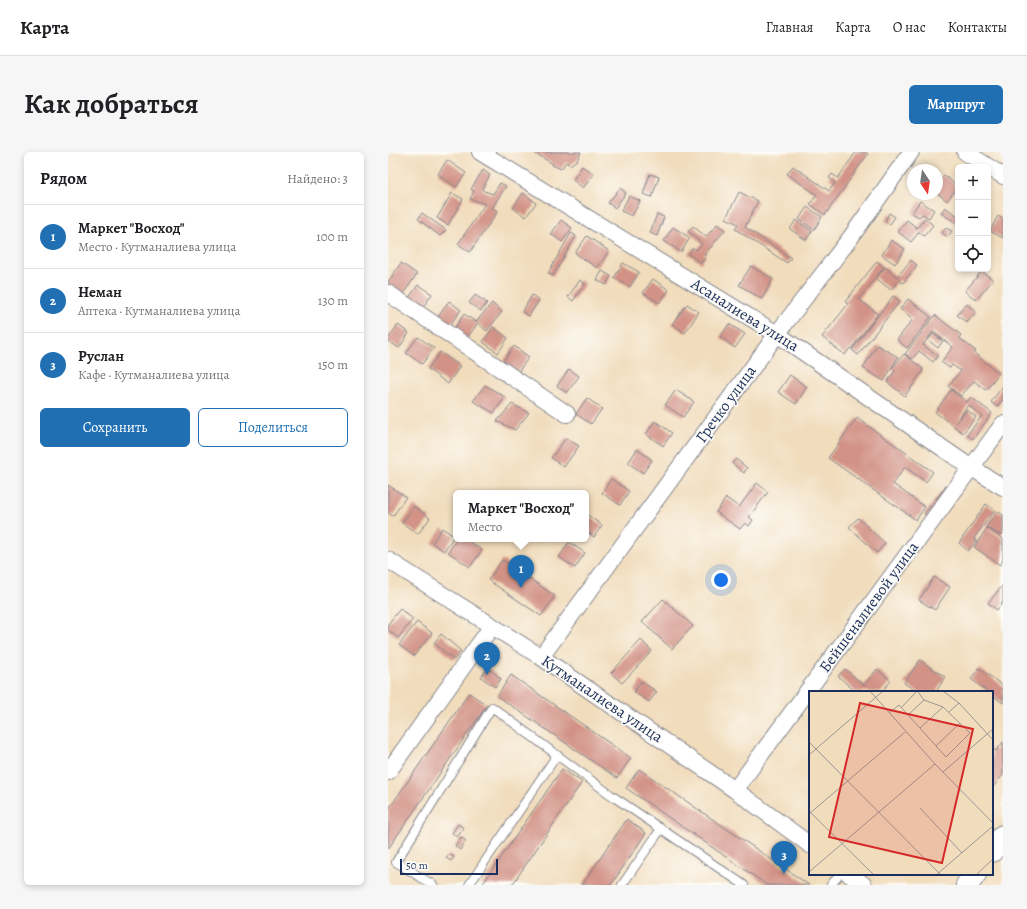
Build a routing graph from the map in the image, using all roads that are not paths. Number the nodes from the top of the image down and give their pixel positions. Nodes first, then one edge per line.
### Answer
1 (480, 152) edge
2 (911, 152) edge
3 (965, 152) edge
4 (1003, 176) edge
5 (388, 293) edge
6 (778, 334) junction
7 (567, 414) dead end
8 (1003, 424) edge
9 (970, 467) junction
10 (1003, 487) edge
11 (388, 560) edge
12 (492, 626) junction
13 (541, 657) junction
14 (558, 755) junction
15 (388, 772) edge
16 (735, 790) junction
17 (661, 829) junction
18 (1003, 836) edge
19 (809, 844) edge
20 (993, 851) edge
21 (839, 875) edge
22 (850, 875) edge
23 (975, 875) edge
24 (741, 884) edge
25 (433, 885) edge
26 (469, 885) edge
27 (622, 885) edge
28 (831, 885) edge
29 (864, 885) edge
30 (967, 885) edge

1 - 6 street, Асаналиева улица
2 - 6 street, Гречко улица
3 - 4 street
5 - 7 street
6 - 9 street, Асаналиева улица
6 - 13 street, Гречко улица
8 - 9 street, Бейшеналиевой улица
9 - 10 street, Асаналиева улица
9 - 16 street, Бейшеналиевой улица
11 - 12 street, Кутманалиева улица
12 - 13 street, Кутманалиева улица
12 - 15 street
13 - 16 street, Кутманалиева улица
14 - 17 lane
14 - 25 lane
14 - 26 lane
16 - 19 street, Кутманалиева улица
17 - 24 lane
17 - 27 lane
18 - 20 main road
21 - 28 lane
22 - 29 street
23 - 30 main road

